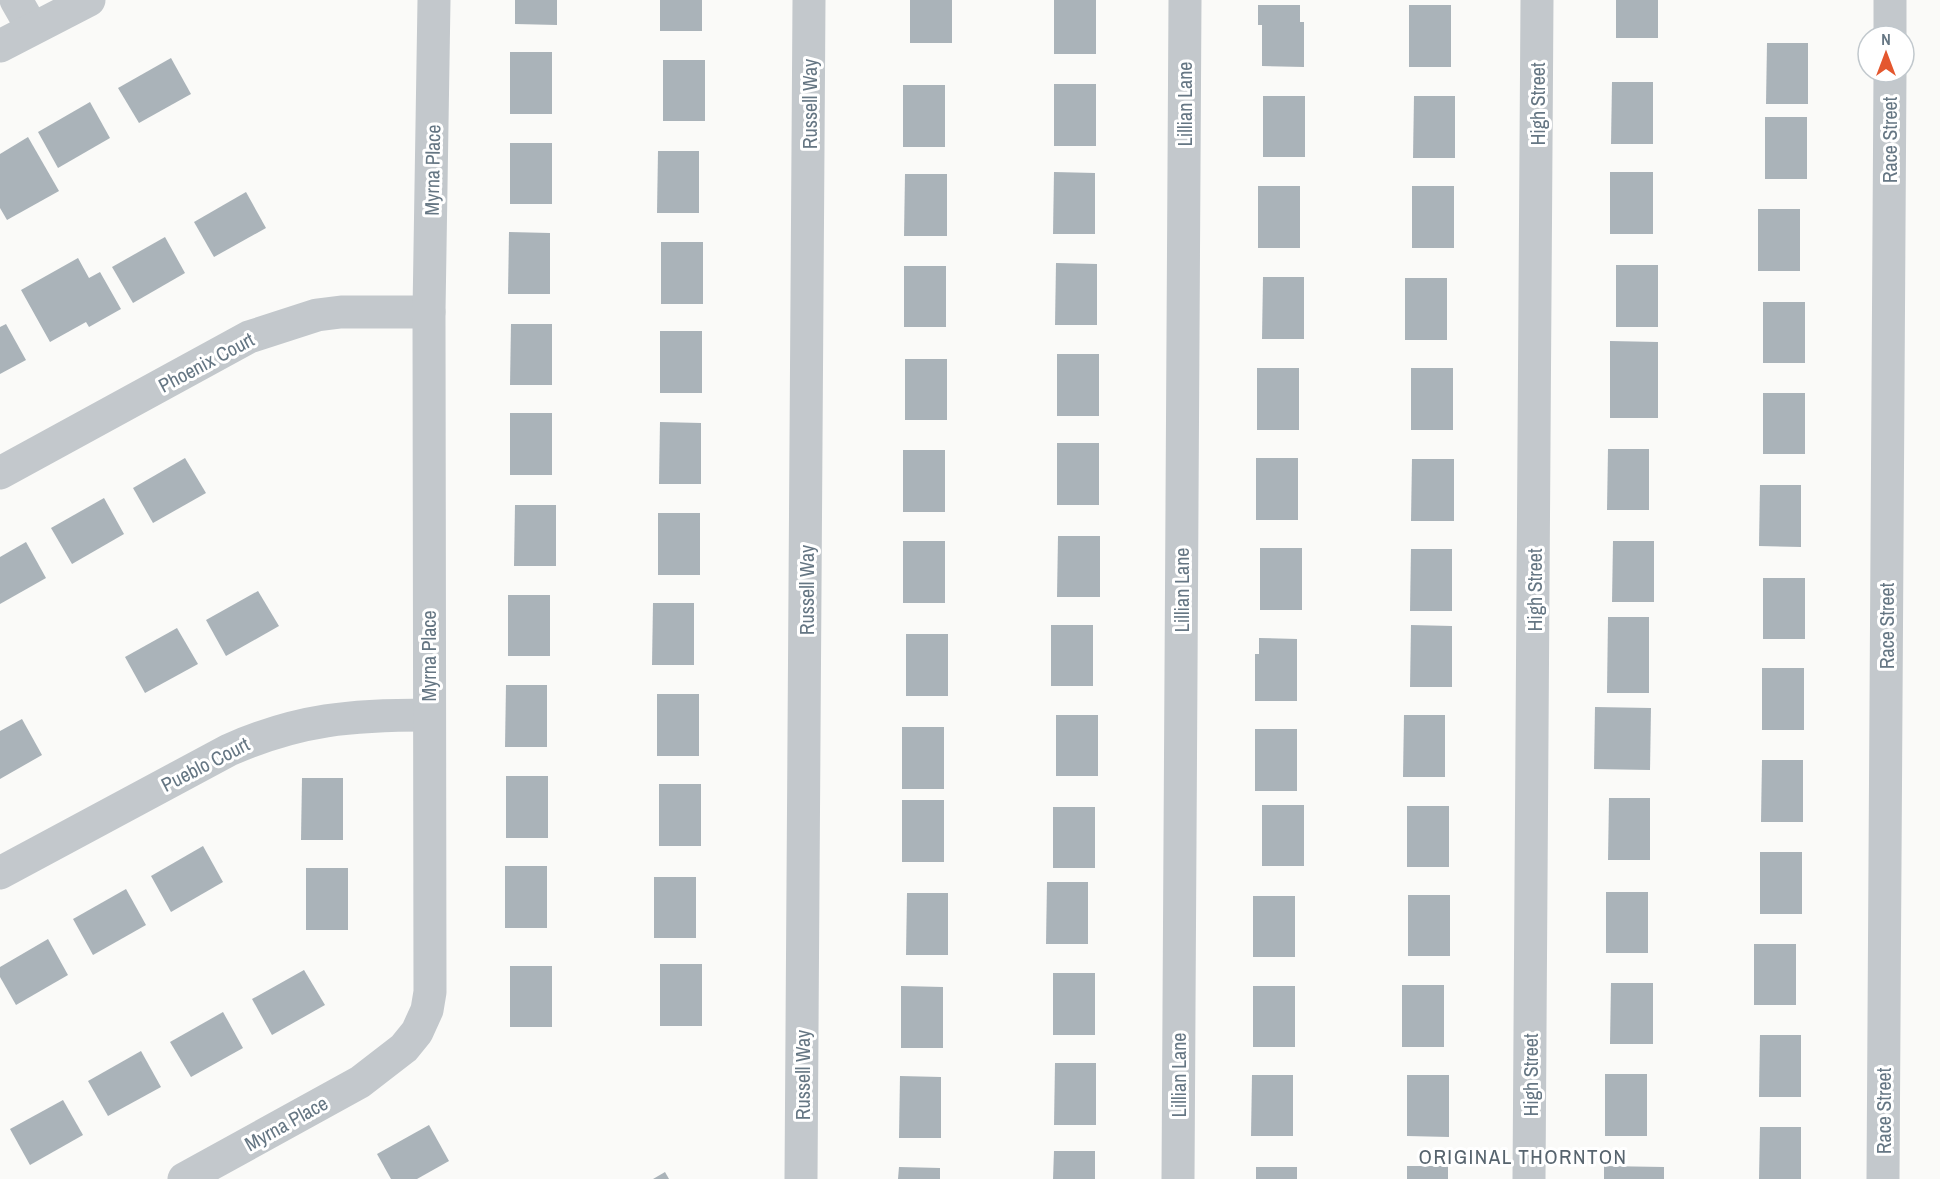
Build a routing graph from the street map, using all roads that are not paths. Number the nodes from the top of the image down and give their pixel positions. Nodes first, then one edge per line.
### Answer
1 (16, 0) edge
2 (89, 0) edge
3 (434, 0) edge
4 (809, 0) edge
5 (1185, 0) edge
6 (1536, 0) edge
7 (1890, 0) edge
8 (1890, 24) edge
9 (32, 28) junction
10 (0, 46) edge
11 (1890, 84) edge
12 (429, 312) junction
13 (0, 473) edge
14 (428, 715) junction
15 (0, 873) edge
16 (184, 1179) edge
17 (801, 1179) edge
18 (1178, 1179) edge
19 (1529, 1179) edge
20 (1883, 1179) edge

1 - 9 street
2 - 9 street
3 - 12 street, Myrna Place
4 - 17 street, Russell Way
5 - 18 street, Lillian Lane
6 - 19 street, High Street
7 - 8 street
9 - 10 street
11 - 20 street, Race Street
12 - 13 street, Phoenix Court
12 - 14 street, Myrna Place
14 - 15 street, Pueblo Court
14 - 16 street, Myrna Place

